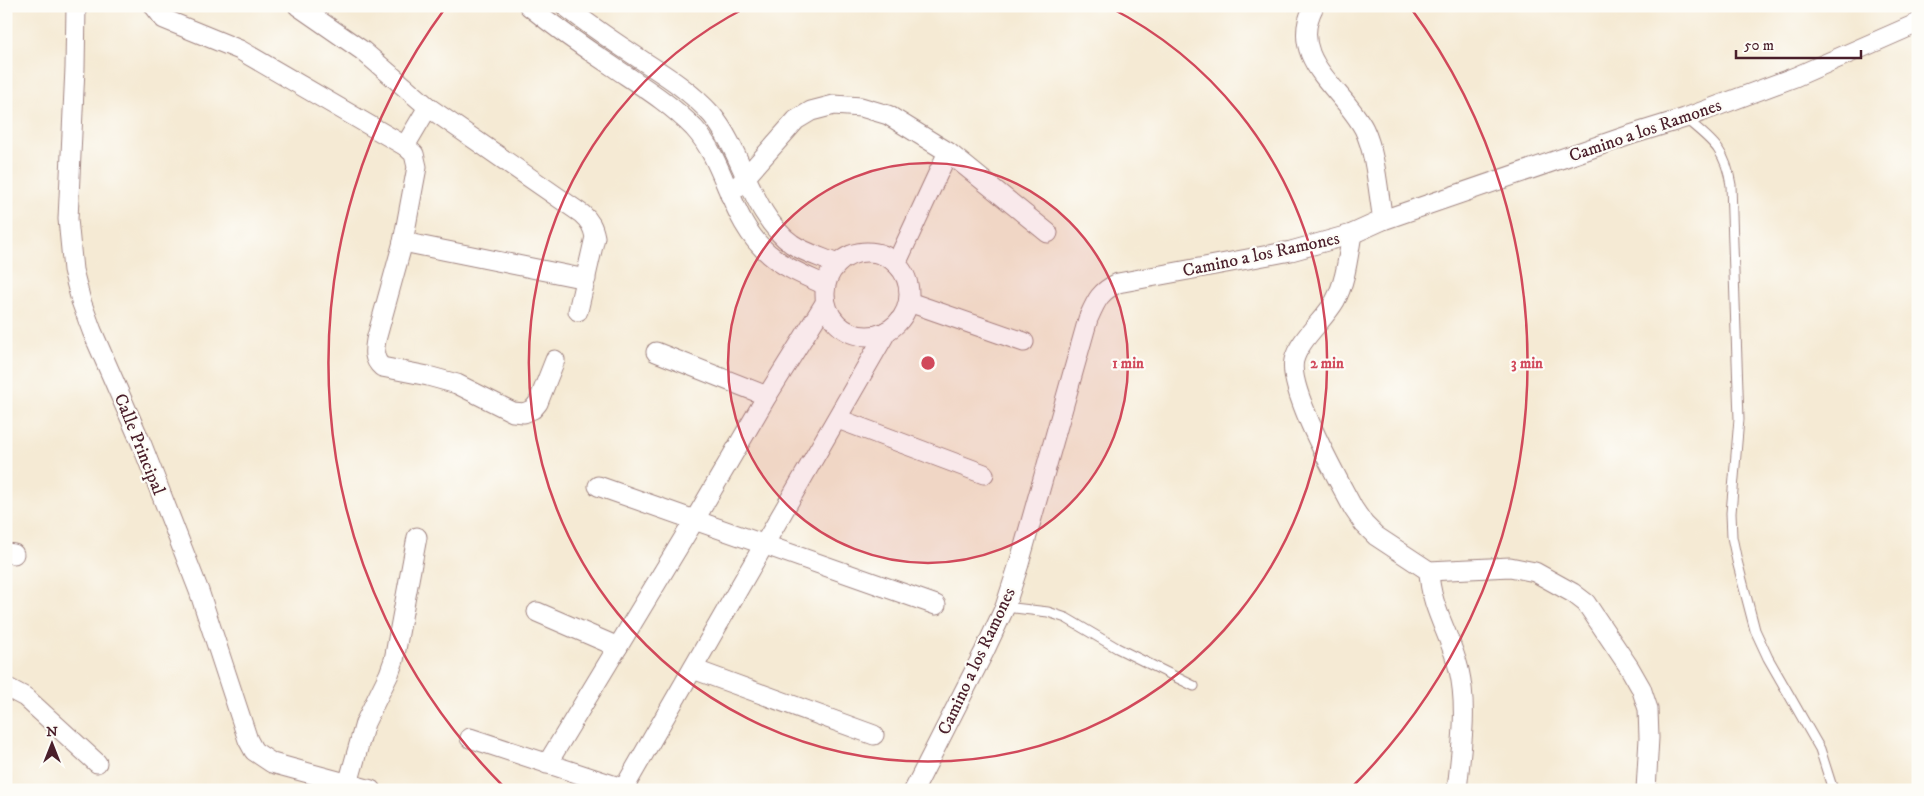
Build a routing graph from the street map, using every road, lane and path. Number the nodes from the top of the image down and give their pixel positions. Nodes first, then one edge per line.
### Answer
1 (76, 6) edge
2 (154, 6) edge
3 (298, 6) edge
4 (529, 6) edge
5 (565, 6) edge
6 (1314, 6) edge
7 (1918, 22) edge
8 (428, 107) junction
9 (1685, 118) junction
10 (404, 146) junction
11 (948, 152) junction
12 (747, 176) junction
13 (730, 194) junction
14 (1383, 220) junction
15 (1048, 234) dead end
16 (1352, 234) junction
17 (403, 242) junction
18 (837, 264) junction
19 (896, 264) junction
20 (586, 279) junction
21 (826, 294) junction
22 (908, 302) junction
23 (578, 311) dead end
24 (887, 331) junction
25 (1024, 342) dead end
26 (656, 352) dead end
27 (554, 360) dead end
28 (767, 396) junction
29 (838, 419) junction
30 (984, 474) dead end
31 (598, 486) dead end
32 (694, 520) junction
33 (417, 537) dead end
34 (765, 545) junction
35 (1429, 571) junction
36 (936, 605) dead end
37 (1005, 607) junction
38 (538, 612) dead end
39 (618, 647) junction
40 (692, 669) junction
41 (1194, 686) dead end
42 (6, 687) edge
43 (874, 735) dead end
44 (470, 738) dead end
45 (97, 763) dead end
46 (546, 764) junction
47 (348, 784) junction
48 (626, 789) edge
49 (371, 790) edge
50 (914, 790) edge
51 (1457, 790) edge
52 (1646, 790) edge
53 (1833, 790) edge

1 - 47 street, Calle Principal
2 - 10 street
3 - 8 street
4 - 13 street
5 - 12 street
6 - 14 street
7 - 9 street, Camino a los Ramones
8 - 10 street
8 - 20 street
9 - 14 street, Camino a los Ramones
9 - 53 lane
10 - 17 street
11 - 12 street
11 - 15 street
11 - 19 street
12 - 13 street
12 - 18 street
13 - 21 street
14 - 16 street, Camino a los Ramones
16 - 35 street
16 - 37 street, Camino a los Ramones
17 - 20 street
17 - 27 street
18 - 19 street
18 - 21 street
19 - 22 street
20 - 23 street
21 - 24 street
21 - 28 street
22 - 24 street
22 - 25 street
24 - 29 street
26 - 28 street
28 - 32 street
29 - 30 street
29 - 34 street
31 - 32 street
32 - 34 street
32 - 39 street
33 - 47 street
34 - 36 street
34 - 40 street
35 - 51 street
35 - 52 street
37 - 41 lane
37 - 50 street, Camino a los Ramones
38 - 39 street
39 - 46 street
40 - 43 street
40 - 48 street
42 - 45 street
44 - 46 street
46 - 48 street
47 - 49 street, Calle Principal

